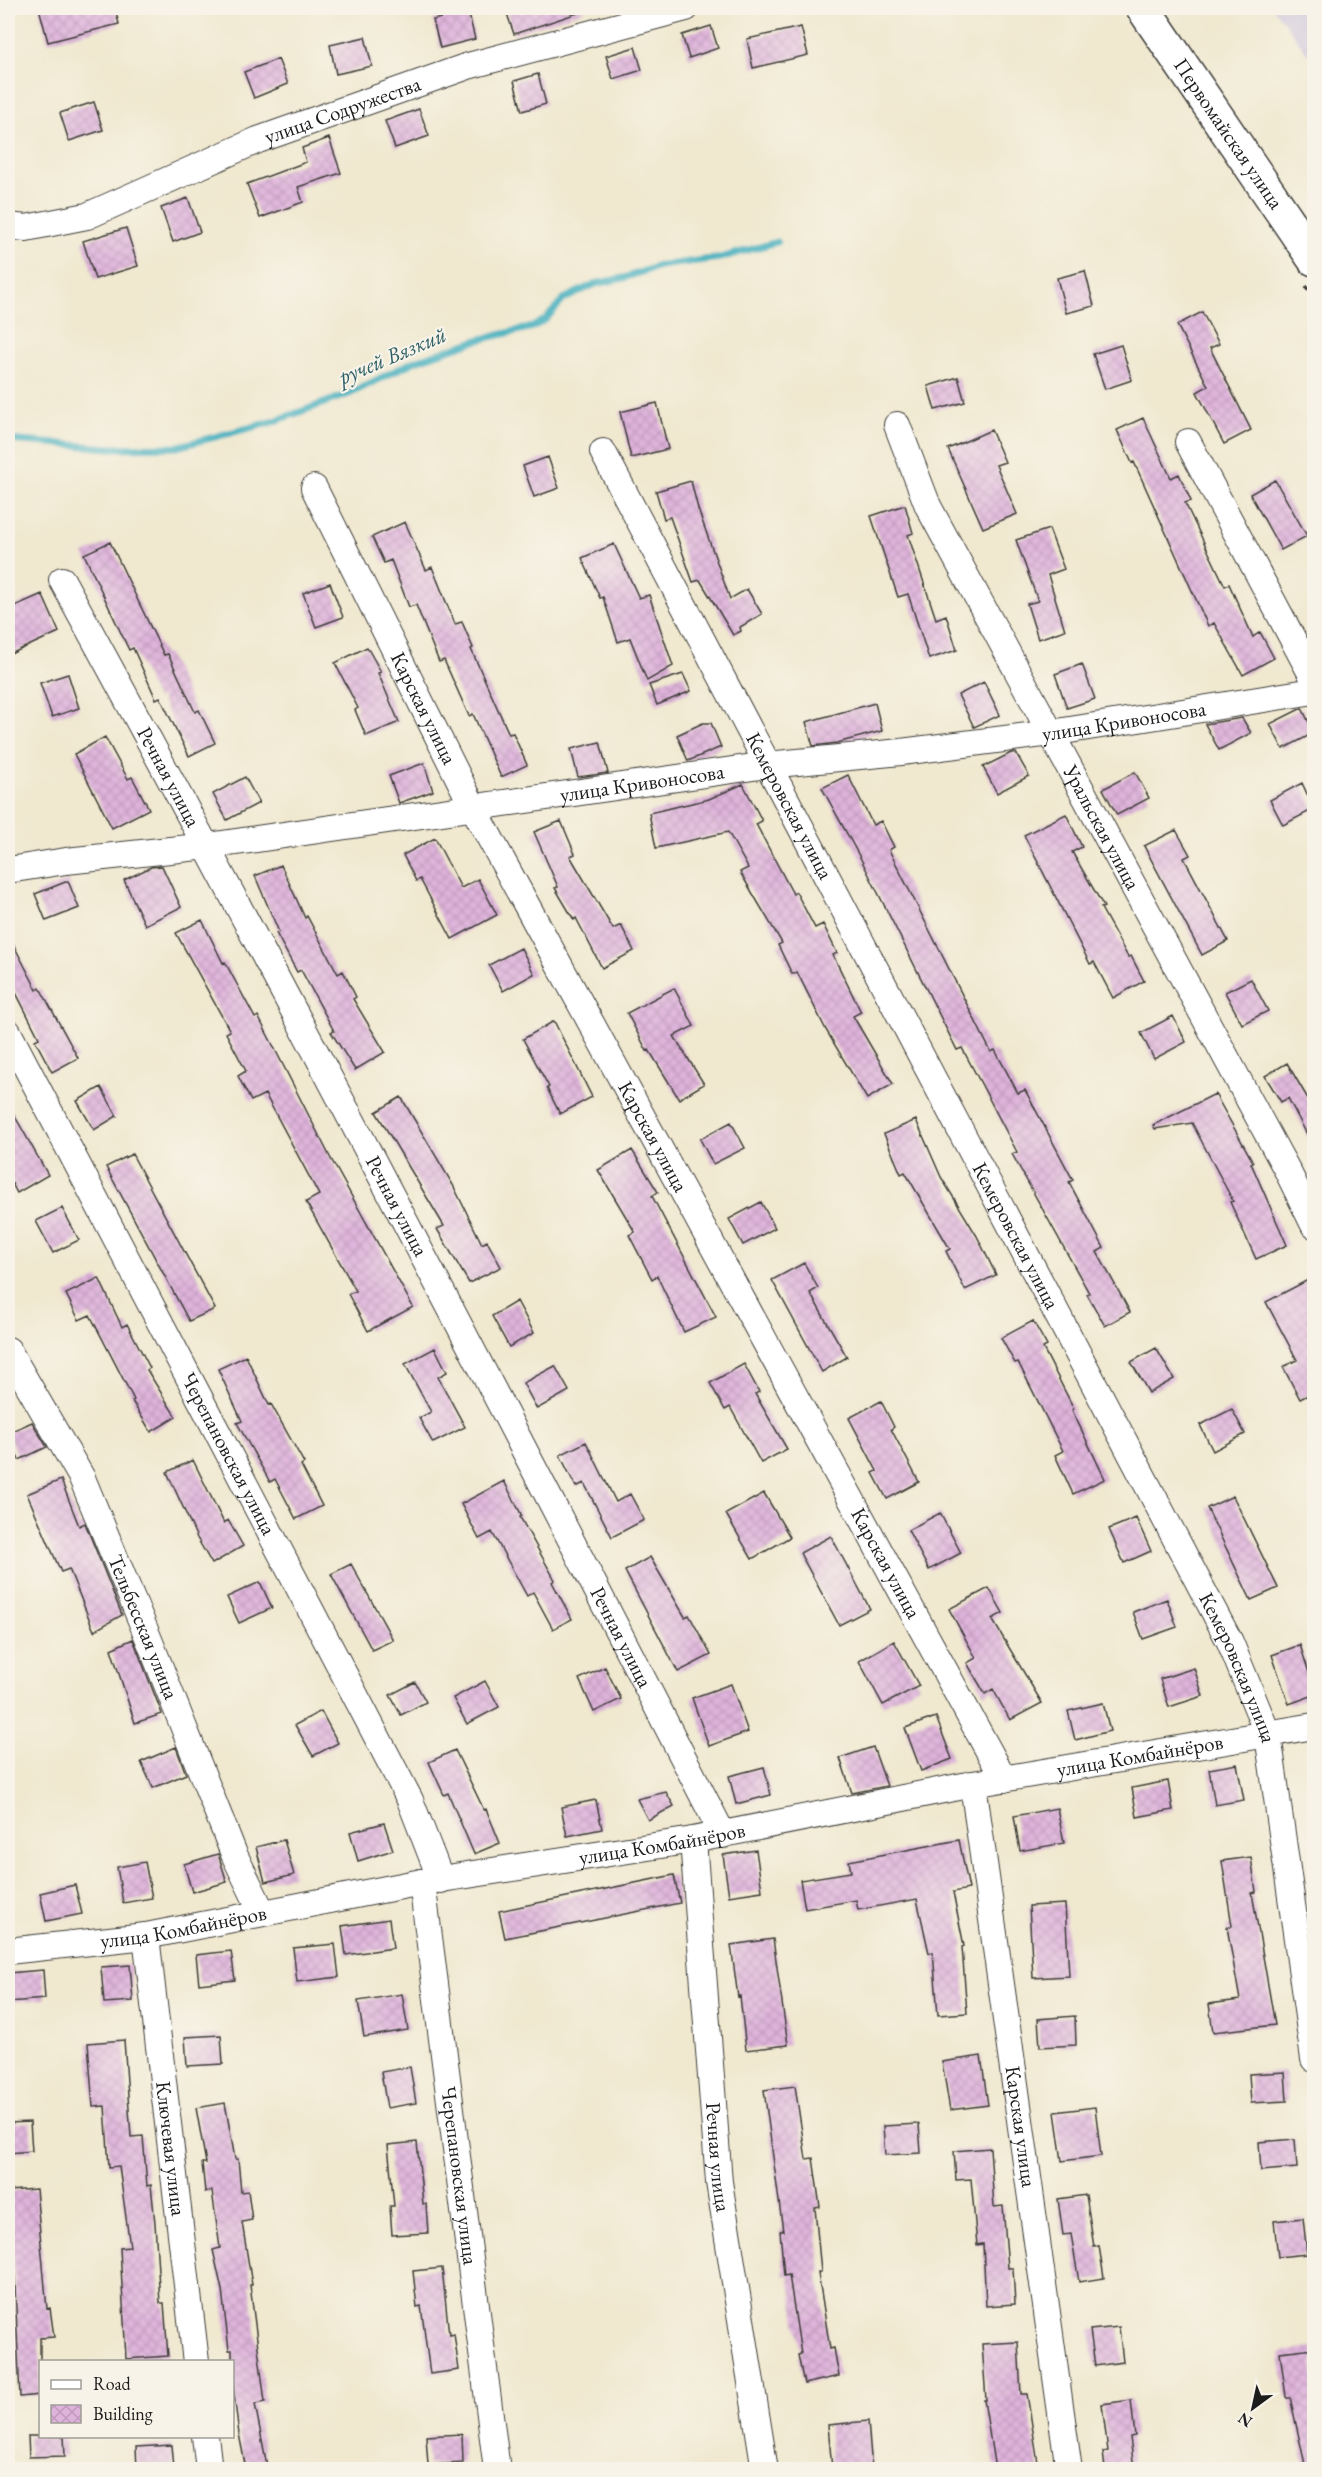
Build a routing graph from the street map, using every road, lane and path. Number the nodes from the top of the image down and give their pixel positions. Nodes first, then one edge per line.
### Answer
1 (686, 8) edge
2 (1143, 8) edge
3 (8, 226) edge
4 (1314, 259) edge
5 (897, 425) dead end
6 (1188, 442) dead end
7 (603, 452) dead end
8 (315, 488) dead end
9 (62, 580) dead end
10 (1314, 679) edge
11 (1314, 691) edge
12 (1052, 733) junction
13 (767, 765) junction
14 (473, 807) junction
15 (208, 846) junction
16 (8, 870) edge
17 (8, 1032) edge
18 (1314, 1225) edge
19 (8, 1350) edge
20 (1314, 1726) edge
21 (1268, 1735) junction
22 (1004, 1779) junction
23 (973, 1784) junction
24 (723, 1834) junction
25 (693, 1840) junction
26 (431, 1881) junction
27 (262, 1912) junction
28 (146, 1936) junction
29 (8, 1951) edge
30 (1314, 2059) edge
31 (196, 2360) edge
32 (205, 2438) edge
33 (209, 2469) edge
34 (497, 2469) edge
35 (765, 2469) edge
36 (1069, 2469) edge

1 - 3 street, улица Содружества
2 - 4 main road, Первомайская улица
5 - 12 street, Уральская улица
6 - 10 street
7 - 13 street, Кемеровская улица
8 - 14 street, Карская улица
9 - 15 street, Речная улица
11 - 12 street, улица Кривоносова
12 - 13 street, улица Кривоносова
12 - 18 street, Уральская улица
13 - 14 street, улица Кривоносова
13 - 21 street, Кемеровская улица
14 - 15 street, улица Кривоносова
14 - 22 street, Карская улица
15 - 16 street, улица Кривоносова
15 - 24 street, Речная улица
17 - 26 street, Черепановская улица
19 - 27 street, Тельбесская улица
20 - 21 street, улица Комбайнёров
21 - 22 street, улица Комбайнёров
21 - 30 street, Кемеровская улица
22 - 23 street, улица Комбайнёров
23 - 24 street, улица Комбайнёров
23 - 36 street, Карская улица
24 - 25 street, улица Комбайнёров
25 - 26 street, улица Комбайнёров
25 - 35 street, Речная улица
26 - 27 street, улица Комбайнёров
26 - 34 street, Черепановская улица
27 - 28 street, улица Комбайнёров
28 - 29 street, улица Комбайнёров
28 - 31 street, Ключевая улица
32 - 33 street

